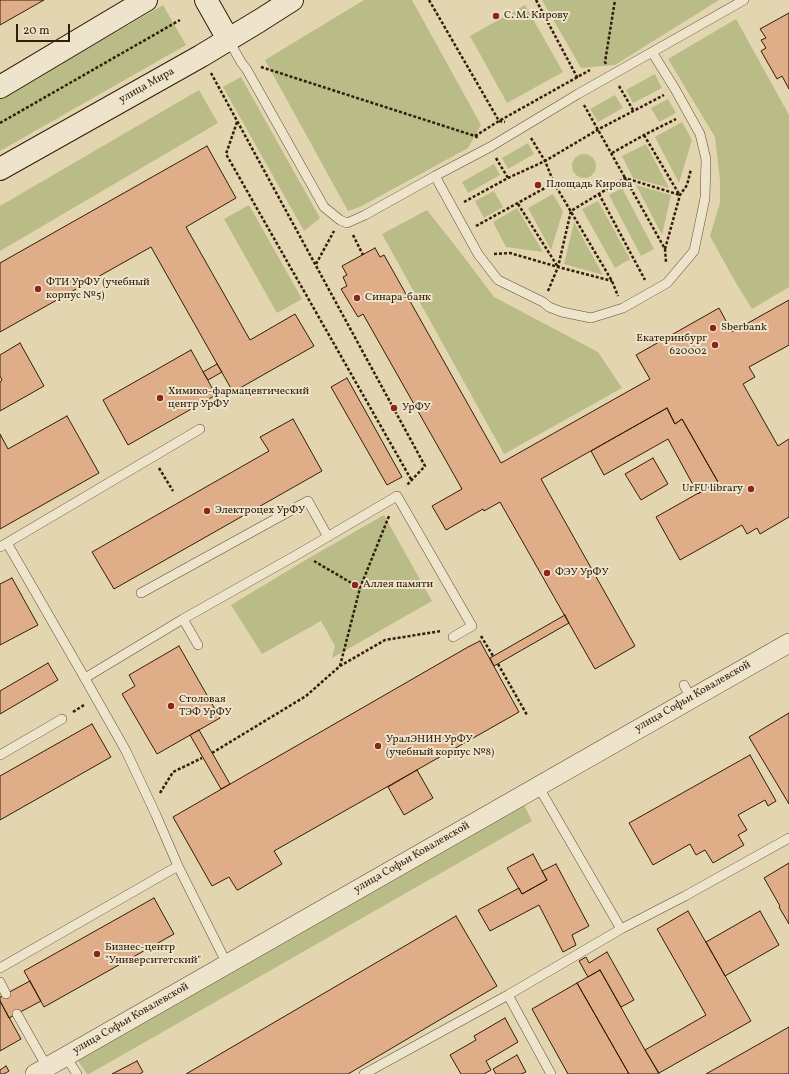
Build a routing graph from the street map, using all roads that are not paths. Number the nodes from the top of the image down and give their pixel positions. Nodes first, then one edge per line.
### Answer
1 (146, 0) edge
2 (206, 0) edge
3 (292, 0) edge
4 (744, 0) edge
5 (228, 39) junction
6 (652, 52) junction
7 (0, 87) edge
8 (0, 169) edge
9 (435, 176) junction
10 (200, 429) dead end
11 (328, 537) junction
12 (4, 545) edge
13 (141, 593) dead end
14 (182, 619) junction
15 (453, 637) dead end
16 (789, 643) edge
17 (198, 645) dead end
18 (85, 678) junction
19 (62, 719) road end
20 (0, 755) edge
21 (538, 786) junction
22 (789, 838) edge
23 (178, 866) junction
24 (621, 929) junction
25 (227, 964) junction
26 (0, 968) edge
27 (0, 982) edge
28 (6, 994) dead end
29 (508, 995) junction
30 (17, 1014) dead end
31 (66, 1057) junction
32 (41, 1071) edge
33 (77, 1074) edge
34 (364, 1074) edge
35 (551, 1074) edge

1 - 7 street
2 - 5 street
3 - 5 street, улица Мира
4 - 6 lane
5 - 8 street, улица Мира
5 - 9 lane
6 - 9 lane
6 - 9 lane
10 - 12 lane
11 - 13 lane
11 - 14 lane
11 - 15 lane
12 - 18 lane
14 - 17 lane
14 - 18 lane
16 - 21 street, улица Софьи Ковалевской
18 - 23 lane
19 - 20 lane
21 - 24 lane
21 - 25 street, улица Софьи Ковалевской
22 - 24 lane
23 - 25 lane
23 - 26 lane
24 - 29 lane
25 - 31 street, улица Софьи Ковалевской
27 - 28 lane
29 - 34 lane
29 - 35 lane
30 - 32 lane
31 - 32 street, улица Софьи Ковалевской
31 - 33 lane

